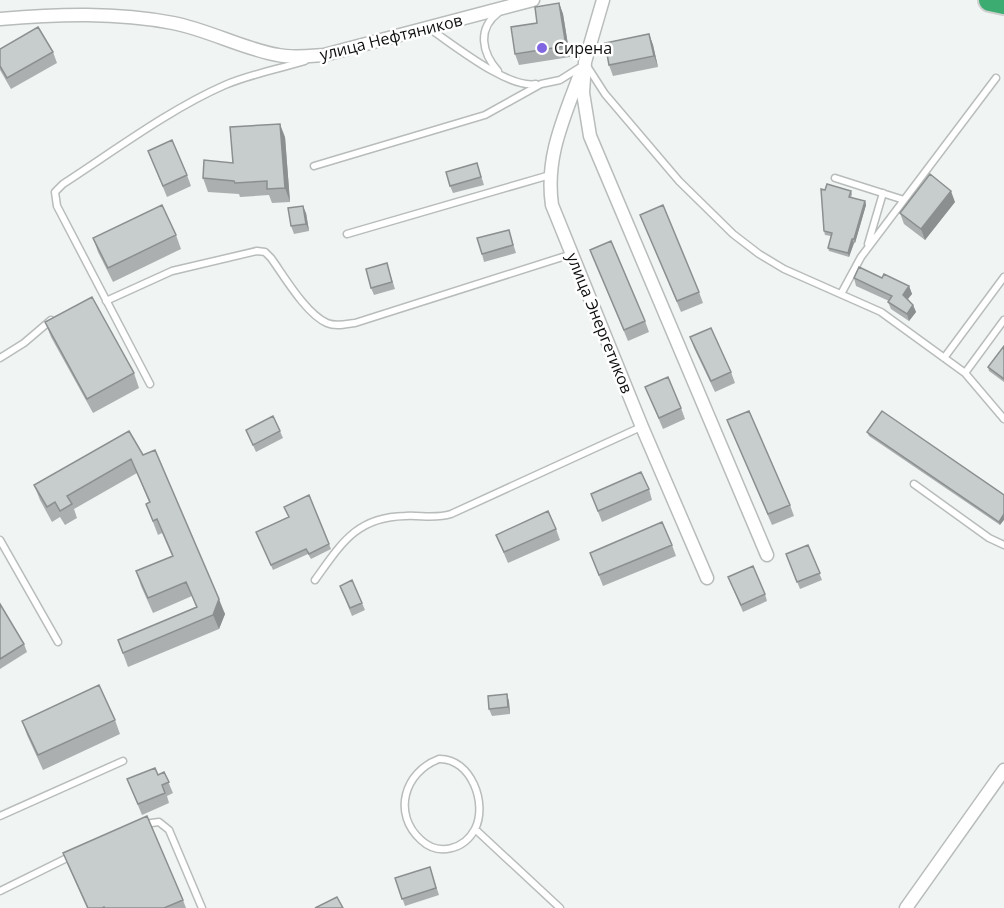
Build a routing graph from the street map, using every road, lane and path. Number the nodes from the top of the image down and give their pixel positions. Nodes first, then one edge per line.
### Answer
1 (533, 0) edge
2 (603, 0) edge
3 (990, 0) edge
4 (1004, 3) edge
5 (506, 9) junction
6 (0, 19) edge
7 (430, 28) junction
8 (324, 56) junction
9 (585, 62) junction
10 (502, 76) junction
11 (996, 78) dead end
12 (541, 84) junction
13 (314, 166) dead end
14 (550, 175) junction
15 (835, 178) dead end
16 (884, 193) junction
17 (904, 200) junction
18 (347, 234) dead end
19 (866, 250) junction
20 (572, 254) junction
21 (1004, 277) edge
22 (102, 293) junction
23 (841, 294) junction
24 (92, 298) edge
25 (106, 301) junction
26 (62, 314) edge
27 (1004, 320) edge
28 (0, 358) edge
29 (944, 358) junction
30 (965, 373) junction
31 (150, 384) dead end
32 (1004, 419) edge
33 (642, 426) junction
34 (914, 484) dead end
35 (0, 540) edge
36 (1004, 545) edge
37 (768, 555) dead end
38 (707, 578) dead end
39 (315, 580) dead end
40 (58, 642) dead end
41 (123, 761) dead end
42 (1004, 770) edge
43 (0, 816) edge
44 (135, 828) edge
45 (475, 829) junction
46 (81, 852) edge
47 (0, 891) edge
48 (202, 908) edge
49 (561, 908) edge
50 (906, 908) edge

1 - 5 street, улица Нефтяников
2 - 9 street
3 - 4 highway
5 - 7 street, улица Нефтяников
5 - 10 lane
6 - 8 street, улица Нефтяников
7 - 8 street, улица Нефтяников
7 - 10 lane
8 - 22 lane
9 - 12 lane
9 - 14 street, улица Энергетиков
9 - 23 lane
9 - 37 street
10 - 12 lane
11 - 17 lane
12 - 13 lane
14 - 18 lane
14 - 20 street, улица Энергетиков
15 - 16 lane
16 - 17 lane
16 - 19 lane
17 - 19 lane
19 - 23 lane
20 - 25 lane
20 - 33 street, улица Энергетиков
21 - 29 lane
22 - 24 lane
22 - 25 lane
23 - 29 lane
25 - 31 lane
26 - 28 lane
27 - 30 lane
29 - 30 lane
30 - 32 lane
33 - 38 street, улица Энергетиков
33 - 39 lane
34 - 36 lane
35 - 40 lane
41 - 43 lane
42 - 50 street
44 - 48 lane
45 - 45 lane
45 - 49 lane
46 - 47 lane

